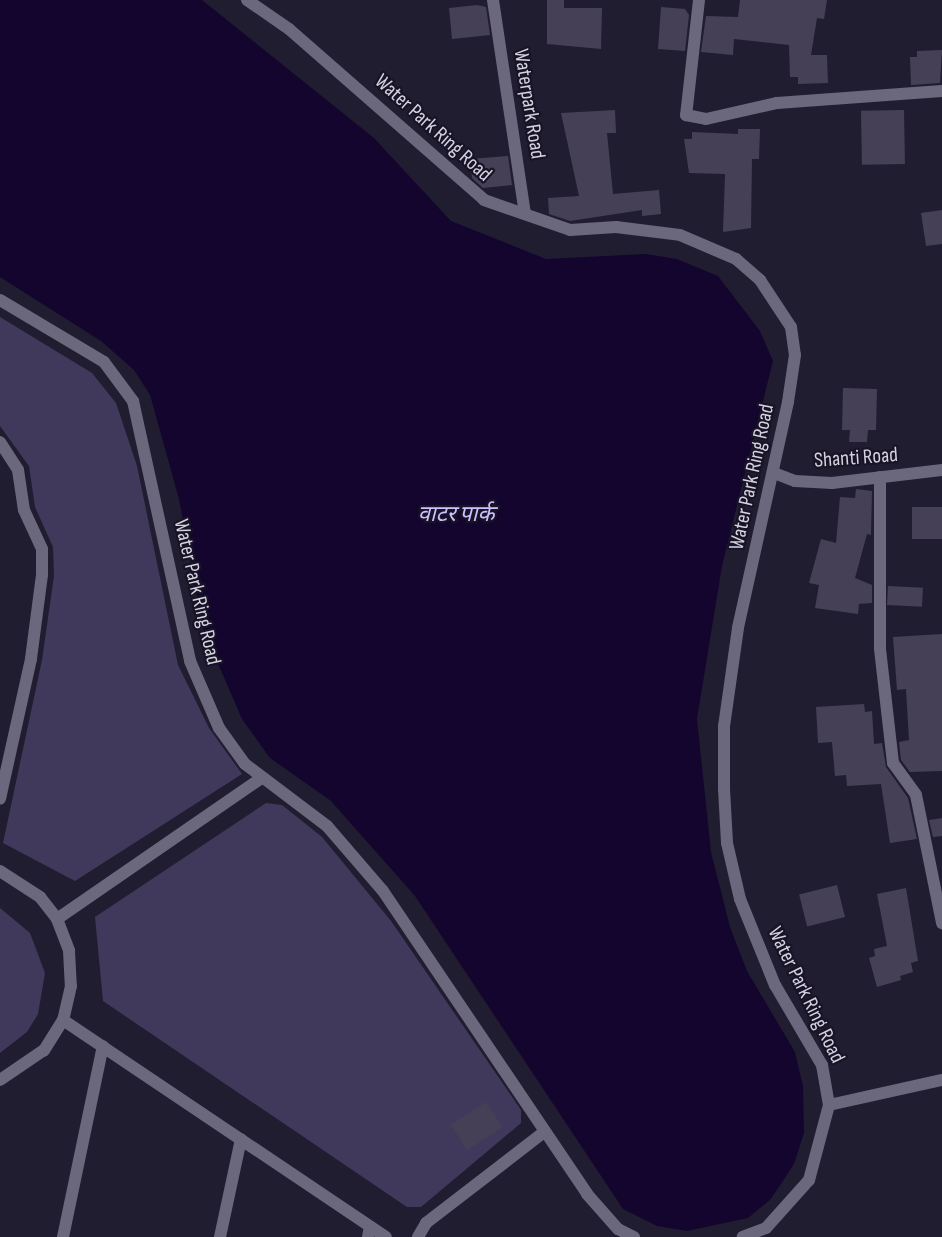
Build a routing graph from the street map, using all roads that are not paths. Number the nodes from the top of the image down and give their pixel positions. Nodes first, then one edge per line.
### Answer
1 (247, 0) edge
2 (493, 0) edge
3 (699, 0) edge
4 (942, 91) edge
5 (525, 214) junction
6 (0, 300) edge
7 (0, 442) edge
8 (942, 470) edge
9 (774, 473) junction
10 (880, 477) junction
11 (260, 779) junction
12 (0, 799) edge
13 (0, 871) edge
14 (57, 919) junction
15 (942, 923) edge
16 (63, 1020) junction
17 (103, 1046) junction
18 (0, 1080) edge
19 (942, 1080) edge
20 (830, 1105) junction
21 (544, 1132) junction
22 (241, 1139) junction
23 (369, 1232) edge
24 (63, 1237) edge
25 (220, 1237) edge
26 (386, 1237) edge
27 (417, 1237) edge
28 (634, 1237) edge
29 (743, 1237) edge

1 - 5 street, Water Park Ring Road
2 - 5 street, Waterpark Road
3 - 4 street
5 - 9 street, Water Park Ring Road
6 - 11 street, Water Park Ring Road
7 - 12 street
8 - 10 street, Shanti Road
9 - 10 street, Shanti Road
9 - 20 street, Water Park Ring Road
10 - 15 street
11 - 14 street
11 - 21 street, Water Park Ring Road
13 - 14 street
14 - 16 street
16 - 17 street
16 - 18 street
17 - 22 street
17 - 24 street
19 - 20 street
20 - 29 street, Water Park Ring Road
21 - 27 street
21 - 28 street, Water Park Ring Road
22 - 23 street
22 - 25 street
23 - 26 street

